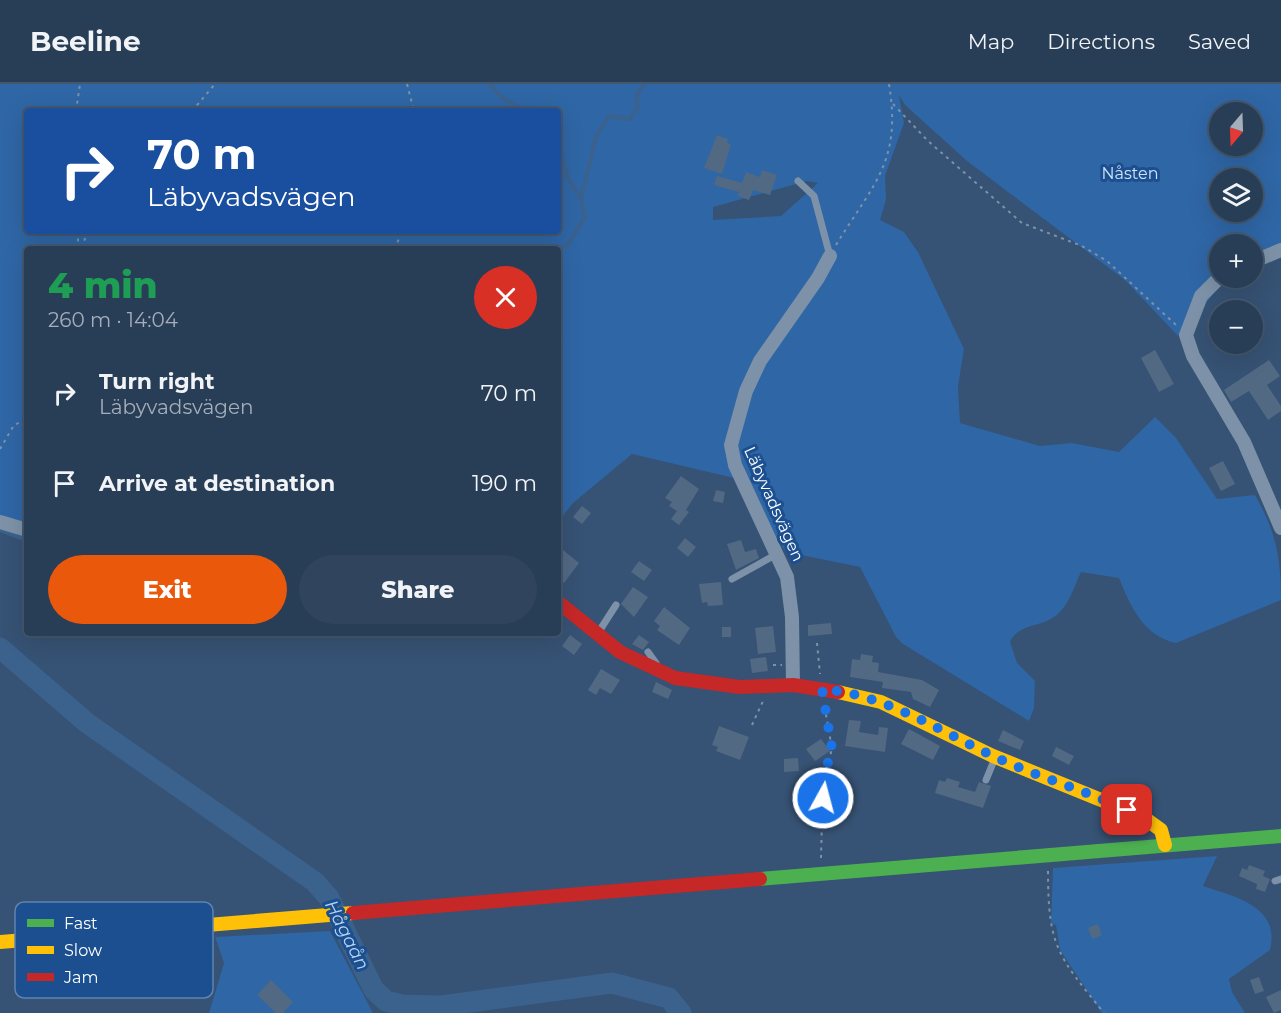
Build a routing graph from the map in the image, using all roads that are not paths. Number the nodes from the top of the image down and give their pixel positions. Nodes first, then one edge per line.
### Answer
1 (798, 181) dead end
2 (1281, 250) edge
3 (830, 256) joint
4 (1263, 257) edge
5 (1209, 288) edge
6 (0, 522) edge
7 (1281, 528) edge
8 (24, 529) edge
9 (777, 554) junction
10 (732, 579) dead end
11 (561, 605) edge
12 (616, 605) dead end
13 (597, 635) junction
14 (648, 652) dead end
15 (662, 673) junction
16 (793, 685) junction
17 (995, 757) junction
18 (986, 780) dead end
19 (1281, 836) edge
20 (1165, 845) junction
21 (213, 924) edge
22 (15, 941) edge
23 (0, 942) edge

1 - 3 lane
2 - 4 street
3 - 9 street, Läbyvadsvägen
5 - 7 street
6 - 8 street
9 - 10 lane
9 - 16 street, Läbyvadsvägen
11 - 13 main road
12 - 13 lane
13 - 15 main road
14 - 15 lane
15 - 16 main road
16 - 17 main road
17 - 18 lane
17 - 20 main road
19 - 20 main road
20 - 21 main road
22 - 23 main road

